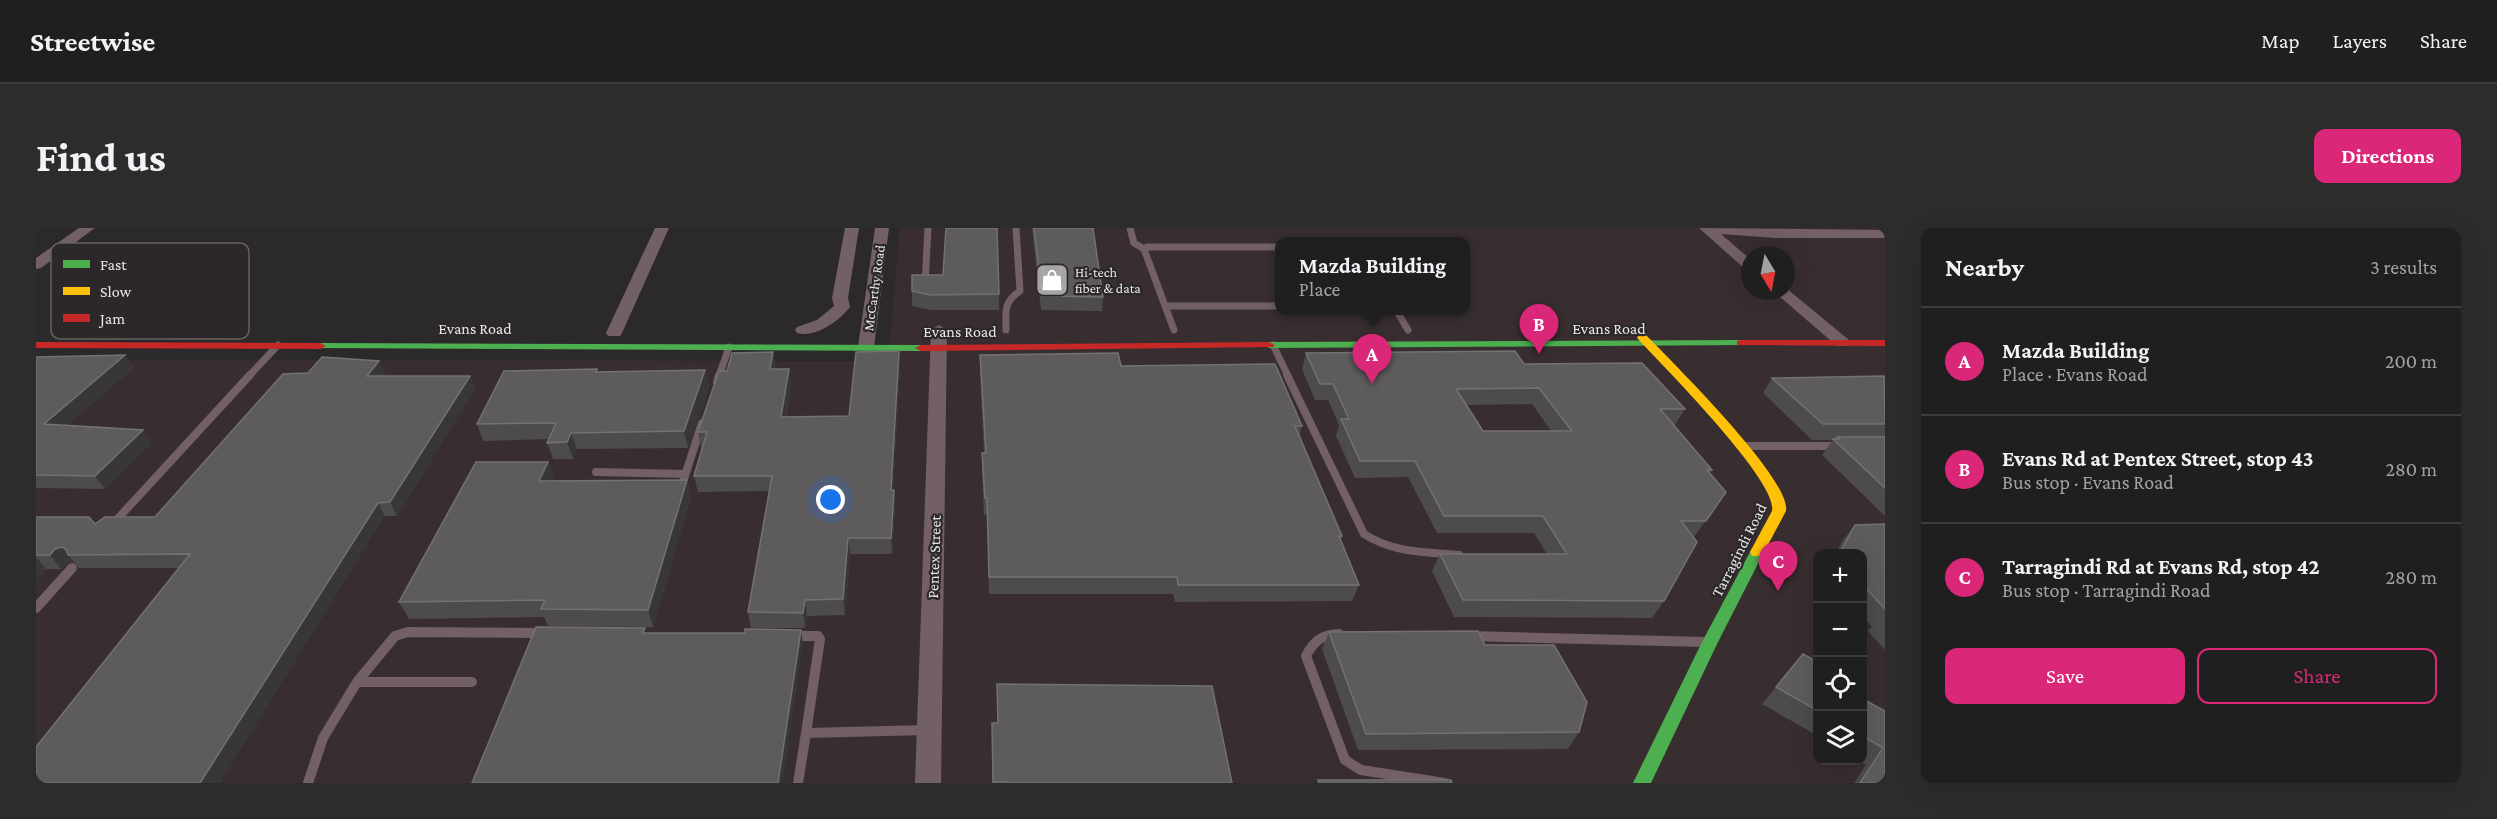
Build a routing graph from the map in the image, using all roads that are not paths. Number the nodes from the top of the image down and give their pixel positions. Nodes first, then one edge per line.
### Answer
1 (88, 228) edge
2 (662, 228) edge
3 (852, 228) edge
4 (882, 228) edge
5 (928, 228) edge
6 (1016, 228) edge
7 (1130, 228) edge
8 (1706, 229) edge
9 (1812, 231) edge
10 (1885, 234) edge
11 (67, 243) edge
12 (1275, 247) edge
13 (1144, 249) junction
14 (51, 254) edge
15 (1741, 258) edge
16 (36, 265) edge
17 (925, 284) edge
18 (1791, 300) edge
19 (1165, 306) junction
20 (1275, 306) edge
21 (1399, 315) edge
22 (840, 330) dead end
23 (1006, 330) dead end
24 (1173, 330) dead end
25 (1386, 330) dead end
26 (1408, 330) junction
27 (1427, 330) dead end
28 (1592, 330) dead end
29 (1635, 330) junction
30 (798, 331) joint
31 (1829, 331) junction
32 (1885, 331) edge
33 (36, 332) edge
34 (51, 332) edge
35 (249, 332) edge
36 (619, 333) joint
37 (939, 335) junction
38 (1843, 343) junction
39 (1885, 343) edge
40 (36, 345) edge
41 (278, 345) junction
42 (1273, 345) junction
43 (1649, 345) junction
44 (729, 347) junction
45 (866, 347) junction
46 (715, 388) edge
47 (707, 409) edge
48 (1741, 446) junction
49 (1850, 446) edge
50 (597, 472) dead end
51 (685, 474) junction
52 (681, 488) edge
53 (106, 531) edge
54 (1471, 556) edge
55 (72, 568) edge
56 (36, 608) edge
57 (563, 633) edge
58 (1354, 634) edge
59 (779, 636) edge
60 (1462, 636) edge
61 (1710, 642) junction
62 (357, 682) junction
63 (472, 682) dead end
64 (929, 730) junction
65 (806, 733) junction
66 (308, 783) edge
67 (798, 783) edge
68 (928, 783) edge
69 (1445, 783) edge
70 (1642, 783) edge

1 - 11 street
2 - 36 street
3 - 30 street, McCarthy Road
4 - 45 street, McCarthy Road
5 - 17 lane
6 - 23 lane
7 - 13 lane
8 - 9 street
8 - 15 street
9 - 10 street
12 - 13 lane
13 - 19 lane
14 - 16 street
18 - 31 street
19 - 20 lane
19 - 24 lane
21 - 26 lane
22 - 30 main road
25 - 26 main road
26 - 27 main road
28 - 29 main road, Evans Road
29 - 31 main road, Evans Road
29 - 43 main road, Tarragindi Road
31 - 32 main road, Evans Road
31 - 38 street
33 - 34 main road, Evans Road
35 - 36 main road, Evans Road
37 - 42 main road, Evans Road
37 - 45 main road, Evans Road
37 - 64 street, Pentex Street
38 - 39 main road, Evans Road
38 - 43 main road, Evans Road
40 - 41 main road, Evans Road
41 - 44 main road, Evans Road
41 - 53 lane
42 - 43 main road, Evans Road
42 - 54 lane
43 - 48 main road, Tarragindi Road
44 - 45 main road, Evans Road
44 - 46 lane
47 - 51 lane
48 - 49 lane
48 - 61 main road, Tarragindi Road
50 - 51 lane
51 - 52 lane
55 - 56 lane
57 - 62 lane
58 - 69 lane
59 - 65 lane
60 - 61 lane
61 - 70 main road, Tarragindi Road
62 - 63 lane
62 - 66 lane
64 - 65 lane
64 - 68 street, Pentex Street
65 - 67 lane

